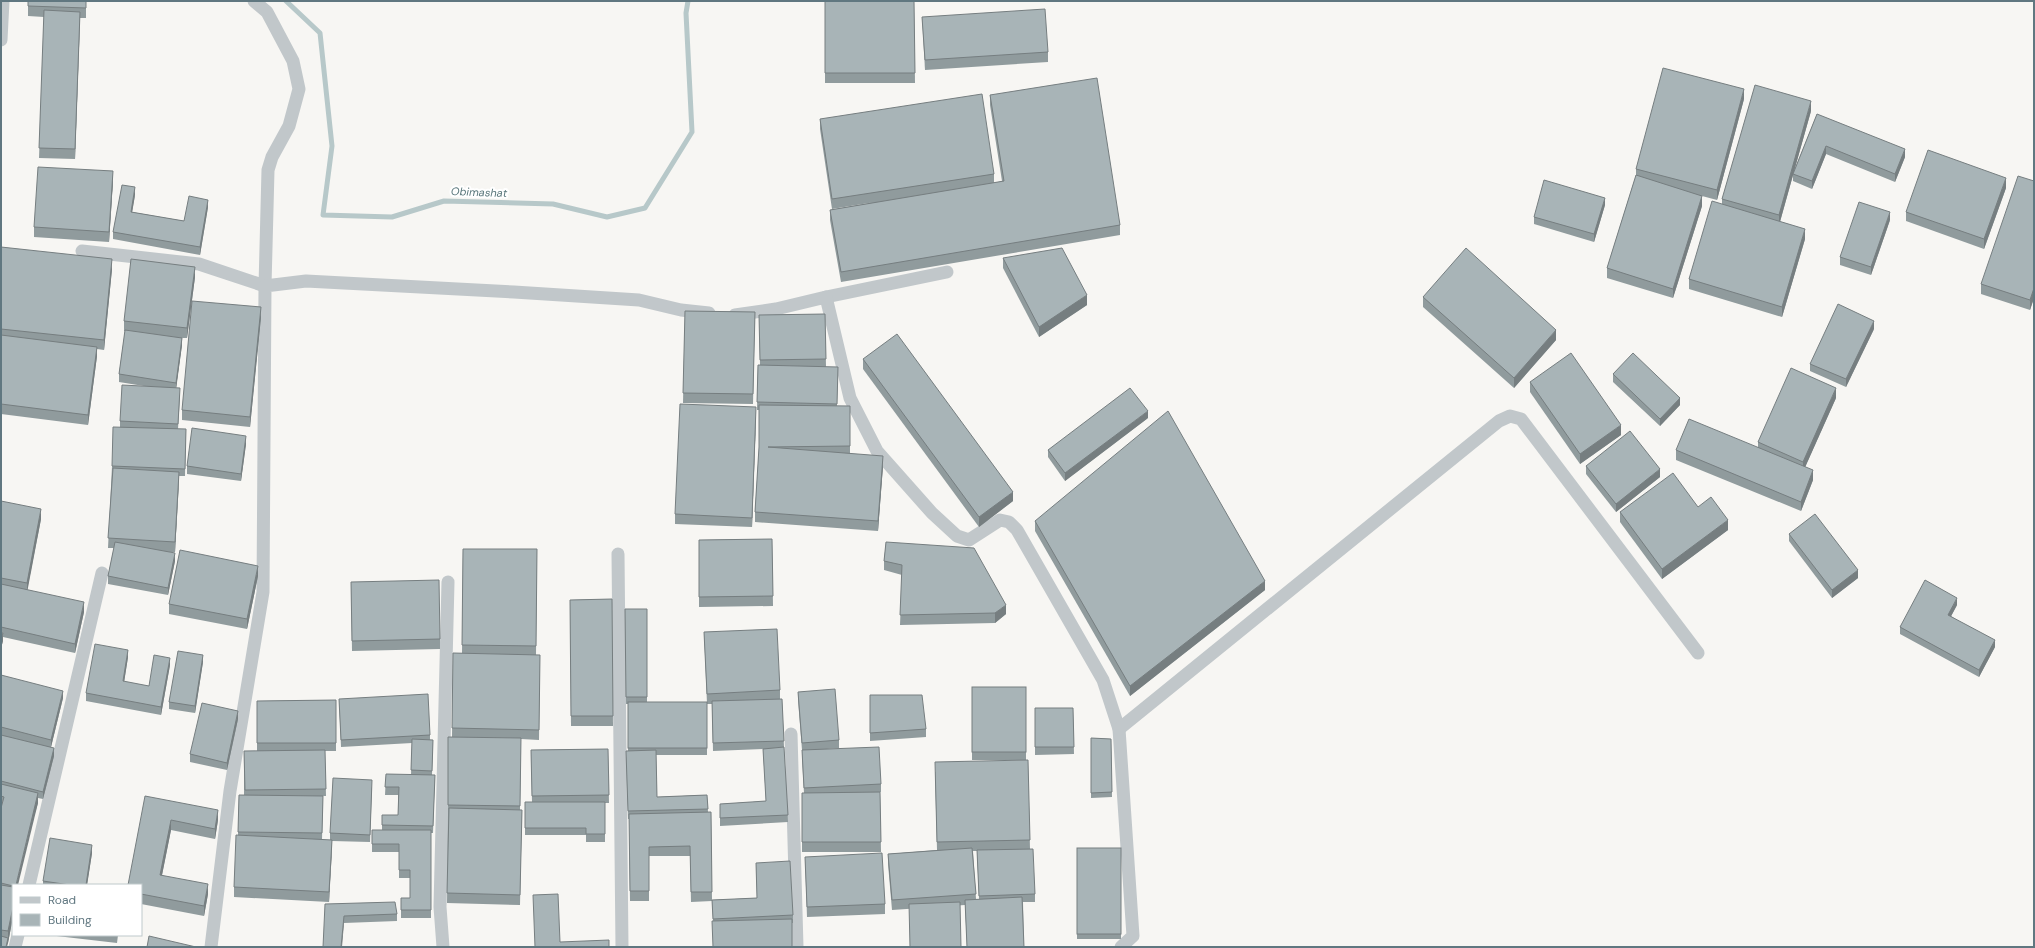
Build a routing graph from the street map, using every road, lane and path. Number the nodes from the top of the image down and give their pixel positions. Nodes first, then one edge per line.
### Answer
1 (3, 1) edge
2 (254, 1) edge
3 (1, 40) edge
4 (82, 251) dead end
5 (947, 272) dead end
6 (265, 286) junction
7 (826, 297) junction
8 (618, 554) dead end
9 (102, 573) dead end
10 (448, 582) dead end
11 (1698, 653) dead end
12 (1119, 729) junction
13 (791, 734) dead end
14 (29, 884) edge
15 (18, 936) edge
16 (15, 947) edge
17 (210, 947) edge
18 (443, 947) edge
19 (622, 947) edge
20 (796, 947) edge
21 (1121, 947) edge

1 - 3 street
2 - 6 street
4 - 6 street
5 - 7 street
6 - 7 street
6 - 17 street
7 - 12 street
8 - 19 street
9 - 14 street
10 - 18 street
11 - 12 street
12 - 21 street
13 - 20 street
15 - 16 street

